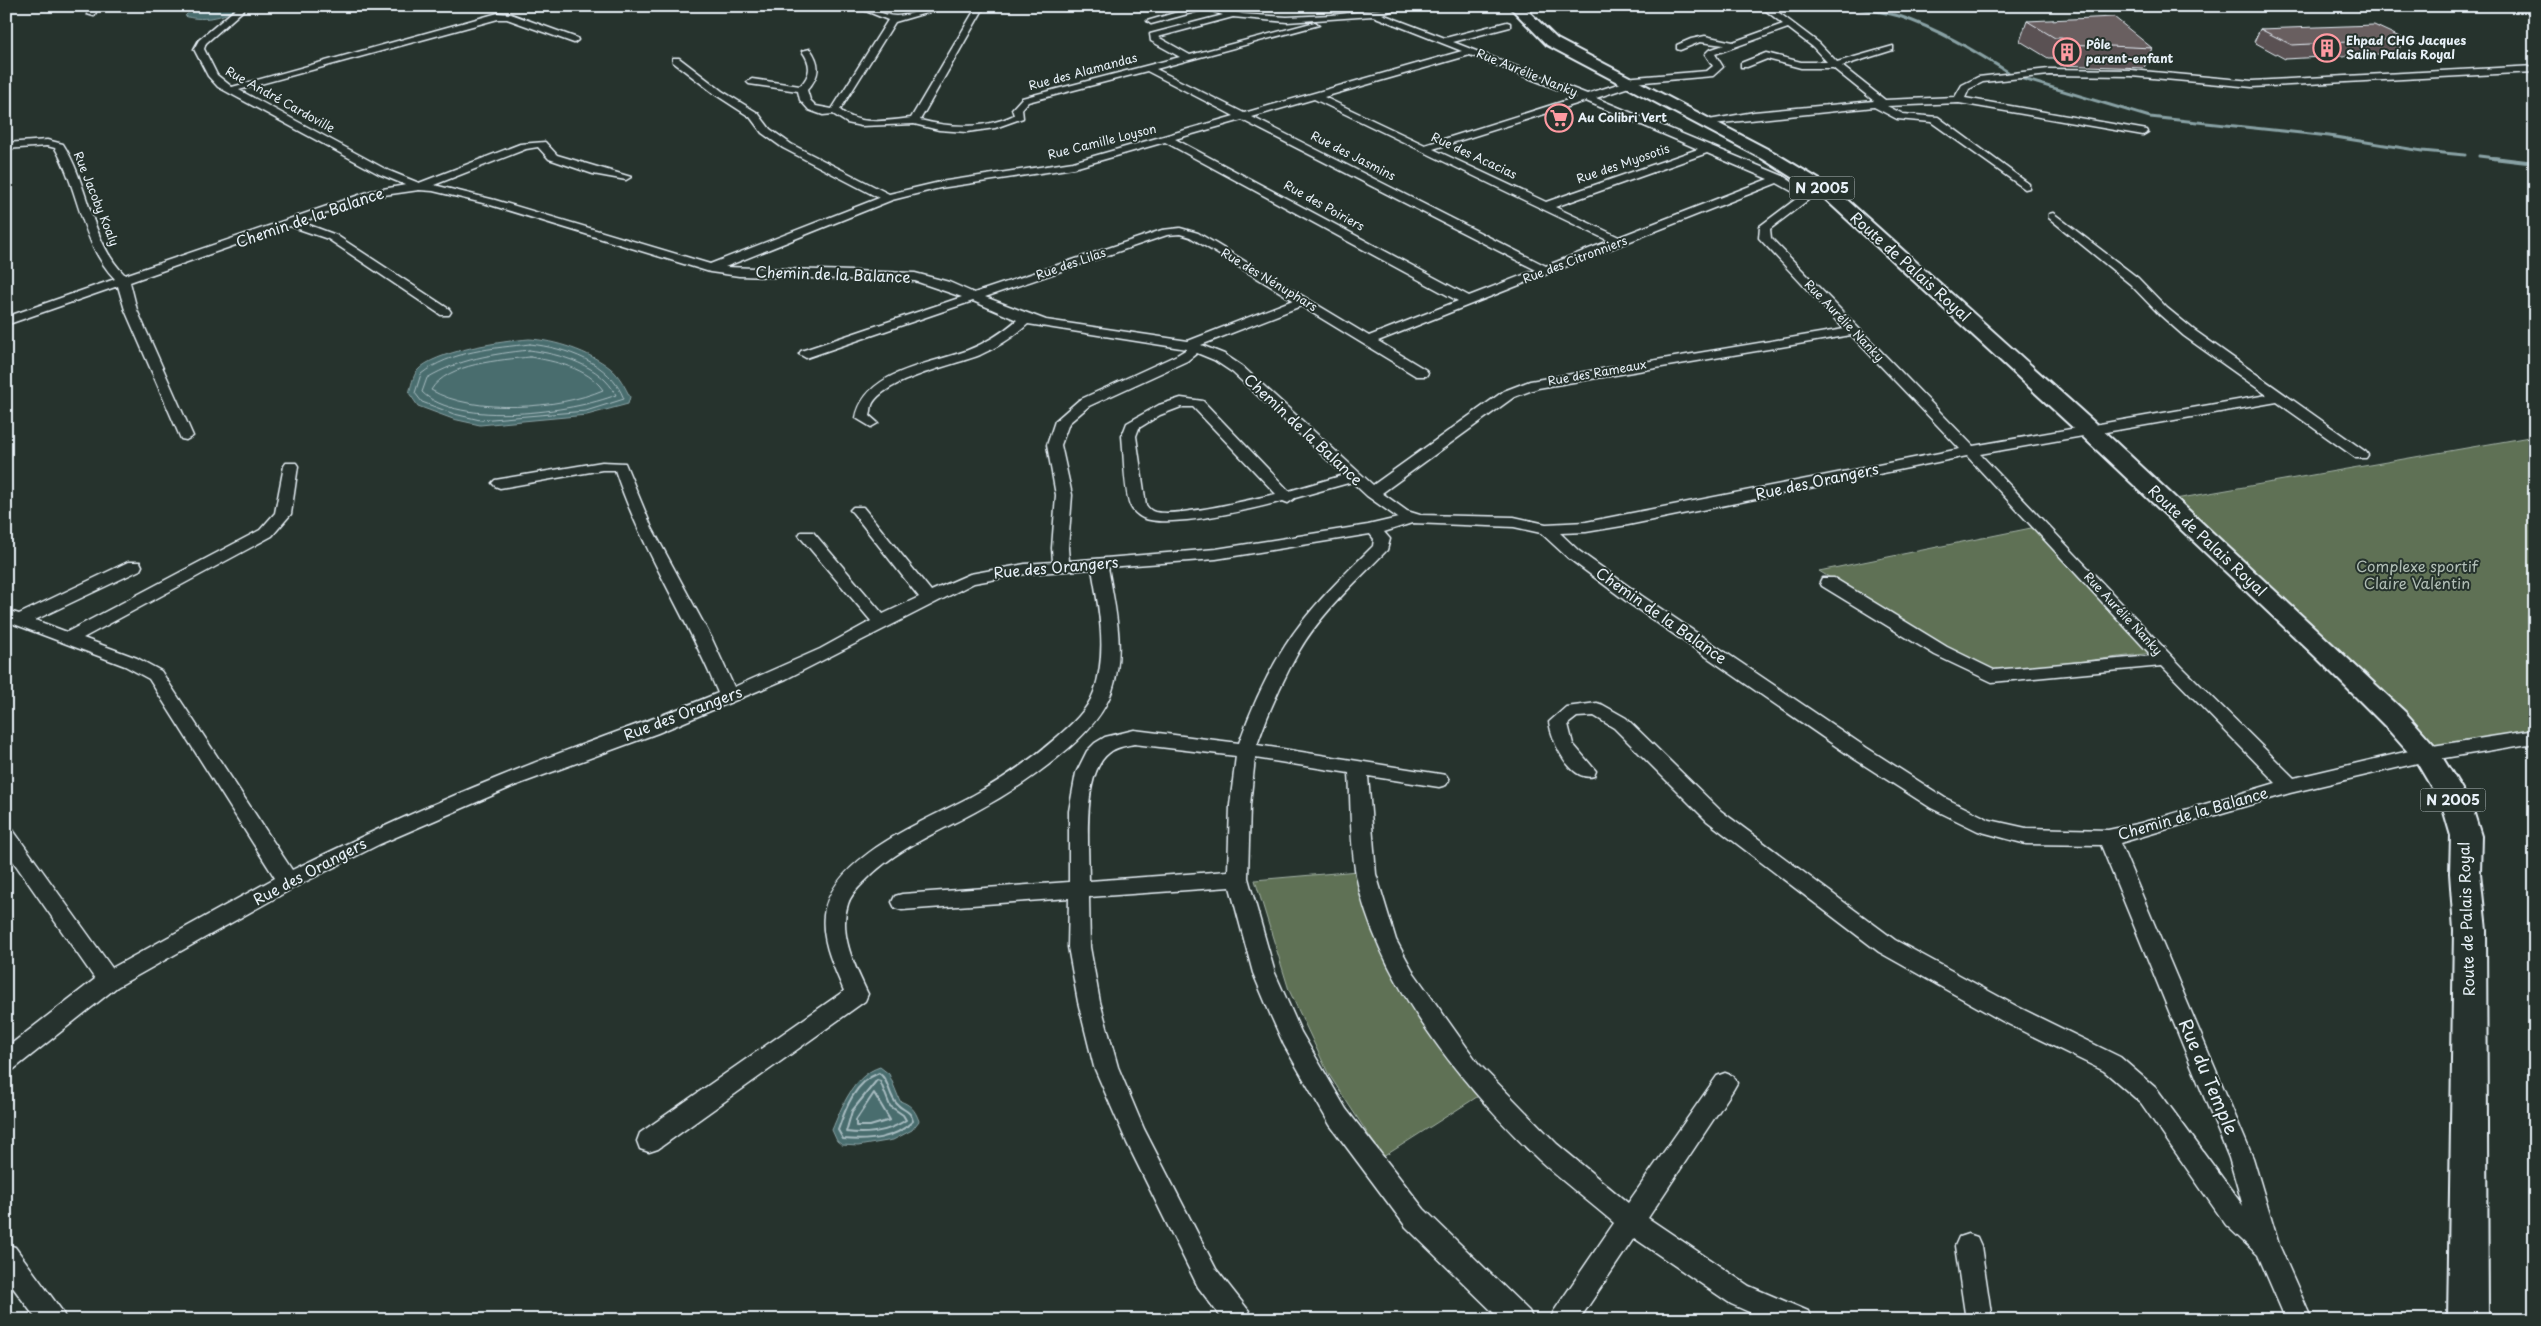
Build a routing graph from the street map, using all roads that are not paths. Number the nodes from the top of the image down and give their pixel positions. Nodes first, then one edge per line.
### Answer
1 (10, 6) edge
2 (244, 6) edge
3 (858, 6) edge
4 (946, 6) edge
5 (981, 6) edge
6 (1401, 6) edge
7 (1515, 6) edge
8 (1764, 6) edge
9 (1204, 7) edge
10 (6, 8) edge
11 (1373, 13) junction
12 (1235, 15) junction
13 (894, 18) junction
14 (1151, 20) dead end
15 (1507, 24) dead end
16 (1790, 25) junction
17 (574, 40) dead end
18 (1445, 41) junction
19 (1731, 44) junction
20 (1680, 48) dead end
21 (1890, 48) dead end
22 (807, 51) dead end
23 (1474, 51) junction
24 (1188, 58) junction
25 (676, 60) dead end
26 (1836, 65) junction
27 (1147, 68) junction
28 (1753, 69) dead end
29 (2535, 69) edge
30 (752, 82) dead end
31 (1626, 82) junction
32 (802, 89) junction
33 (230, 90) junction
34 (1315, 96) junction
35 (1586, 97) junction
36 (1959, 100) junction
37 (1879, 103) junction
38 (835, 111) junction
39 (1245, 116) junction
40 (914, 121) junction
41 (1707, 123) junction
42 (2143, 132) dead end
43 (1167, 138) junction
44 (6, 146) edge
45 (1425, 148) junction
46 (1708, 149) junction
47 (626, 177) dead end
48 (1779, 178) junction
49 (2025, 186) dead end
50 (419, 187) junction
51 (888, 198) junction
52 (1546, 206) junction
53 (2053, 216) dead end
54 (292, 223) junction
55 (1166, 232) joint
56 (1620, 242) junction
57 (710, 268) junction
58 (1546, 272) junction
59 (123, 280) junction
60 (976, 296) junction
61 (1302, 301) junction
62 (1468, 301) junction
63 (445, 312) dead end
64 (1026, 319) junction
65 (6, 321) edge
66 (1854, 331) junction
67 (1369, 340) junction
68 (1192, 347) junction
69 (806, 354) dead end
70 (1421, 373) dead end
71 (2279, 397) junction
72 (871, 423) dead end
73 (2088, 429) junction
74 (186, 436) dead end
75 (1970, 451) junction
76 (2361, 455) dead end
77 (291, 466) dead end
78 (1354, 477) junction
79 (500, 483) dead end
80 (1372, 493) junction
81 (1288, 498) junction
82 (858, 510) dead end
83 (1411, 518) junction
84 (1374, 529) junction
85 (1546, 529) junction
86 (807, 535) dead end
87 (1098, 564) junction
88 (134, 566) dead end
89 (1062, 566) junction
90 (1828, 582) dead end
91 (928, 598) junction
92 (14, 617) edge
93 (881, 622) junction
94 (69, 638) junction
95 (2166, 660) junction
96 (729, 697) junction
97 (2535, 736) edge
98 (1246, 750) junction
99 (2426, 754) junction
100 (1358, 768) junction
101 (1587, 772) dead end
102 (1439, 780) dead end
103 (2290, 786) junction
104 (6, 835) edge
105 (2108, 838) junction
106 (1238, 878) junction
107 (288, 882) junction
108 (1077, 889) junction
109 (902, 902) dead end
110 (109, 981) junction
111 (6, 1062) edge
112 (1725, 1083) dead end
113 (648, 1141) dead end
114 (1631, 1221) junction
115 (1968, 1246) dead end
116 (2267, 1246) junction
117 (6, 1256) edge
118 (53, 1320) edge
119 (1240, 1320) edge
120 (1520, 1320) edge
121 (1563, 1320) edge
122 (1799, 1320) edge
123 (1979, 1320) edge
124 (2298, 1320) edge
125 (2468, 1320) edge

1 - 10 main road
2 - 33 street, Rue André Cardoville
3 - 13 street
4 - 13 street
5 - 40 street
6 - 11 street, Rue des Alamandas
7 - 31 main road, Route de Palais Royal / N 2005
8 - 16 street
9 - 12 street
9 - 14 street
11 - 12 street
11 - 18 street, Rue Aurélie Nanky
11 - 24 street, Rue des Alamandas
12 - 24 street
13 - 38 street
15 - 18 street
16 - 19 street
16 - 26 street
17 - 33 street
18 - 23 street, Rue Aurélie Nanky
19 - 20 street
19 - 31 street
21 - 26 street
22 - 32 street
23 - 34 street, Rue Camille Loyson
23 - 35 street, Rue Aurélie Nanky
24 - 27 street, Rue des Alamandas
25 - 51 street
26 - 28 street
26 - 37 street
27 - 39 street, Rue des Jasmins
27 - 40 street, Rue des Alamandas
29 - 36 street
30 - 32 street
31 - 35 street
31 - 41 main road, Route de Palais Royal / N 2005
32 - 38 street
33 - 50 street, Rue André Cardoville
34 - 39 street, Rue Camille Loyson
34 - 45 street, Rue des Acacias
35 - 45 street
35 - 46 street, Rue Aurélie Nanky
36 - 37 street
36 - 42 street
37 - 41 street
37 - 49 street
38 - 40 street
39 - 43 street, Rue Camille Loyson
39 - 58 street, Rue des Jasmins
41 - 73 main road, Route de Palais Royal / N 2005
43 - 51 street, Rue Camille Loyson
43 - 62 street, Rue des Poiriers
44 - 59 street, Rue Jacoby Koaly
45 - 52 street, Rue des Acacias
46 - 48 street, Rue Aurélie Nanky
46 - 52 street, Rue des Myosotis
47 - 50 street
48 - 56 street, Rue des Citronniers
48 - 66 street, Rue Aurélie Nanky
50 - 54 street, Chemin de la Balance
50 - 57 street, Chemin de la Balance
51 - 57 street, Rue Camille Loyson
52 - 56 street, Rue des Acacias
53 - 71 street
54 - 59 street, Chemin de la Balance
54 - 63 street
55 - 60 street, Rue des Lilas
55 - 61 street, Rue des Nénuphars
56 - 58 street, Rue des Citronniers
57 - 60 street, Chemin de la Balance
58 - 62 street, Rue des Citronniers
59 - 65 street, Chemin de la Balance
59 - 74 street
60 - 64 street, Chemin de la Balance
60 - 69 street, Rue des Lilas
61 - 67 street, Rue des Nénuphars
61 - 68 street
62 - 67 street, Rue des Citronniers
64 - 68 street, Chemin de la Balance
64 - 72 street
66 - 75 street, Rue Aurélie Nanky
66 - 80 street, Rue des Rameaux
67 - 70 street, Rue des Nénuphars
68 - 78 street, Chemin de la Balance
68 - 89 street
71 - 73 street, Rue des Orangers
71 - 76 street
73 - 75 street, Rue des Orangers
73 - 99 main road, Route de Palais Royal / N 2005
75 - 85 street, Rue des Orangers
75 - 95 street, Rue Aurélie Nanky
77 - 94 street
78 - 80 street, Chemin de la Balance
78 - 81 street
79 - 96 street
80 - 83 street, Chemin de la Balance
81 - 81 street
82 - 91 street
83 - 84 street, Rue des Orangers
83 - 85 street
84 - 87 street, Rue des Orangers
84 - 98 street
85 - 105 street, Chemin de la Balance
86 - 93 street
87 - 89 street, Rue des Orangers
87 - 113 street
88 - 92 street
89 - 91 street, Rue des Orangers
90 - 95 street
91 - 93 street, Rue des Orangers
92 - 94 street
93 - 96 street, Rue des Orangers
94 - 107 street
95 - 103 street, Rue Aurélie Nanky
96 - 107 street, Rue des Orangers
97 - 99 street, Chemin de la Balance
98 - 100 street
98 - 106 street
98 - 108 street
99 - 103 street, Chemin de la Balance
99 - 125 main road, Route de Palais Royal / N 2005
100 - 102 street
100 - 114 street
101 - 116 street
103 - 105 street, Chemin de la Balance
104 - 110 street
105 - 116 street, Rue du Temple
106 - 108 street
106 - 120 street
107 - 110 street, Rue des Orangers
108 - 109 street
108 - 119 street
110 - 111 street, Rue des Orangers
112 - 114 street
114 - 121 street
114 - 122 street
115 - 123 street
116 - 124 street, Rue du Temple
117 - 118 street

